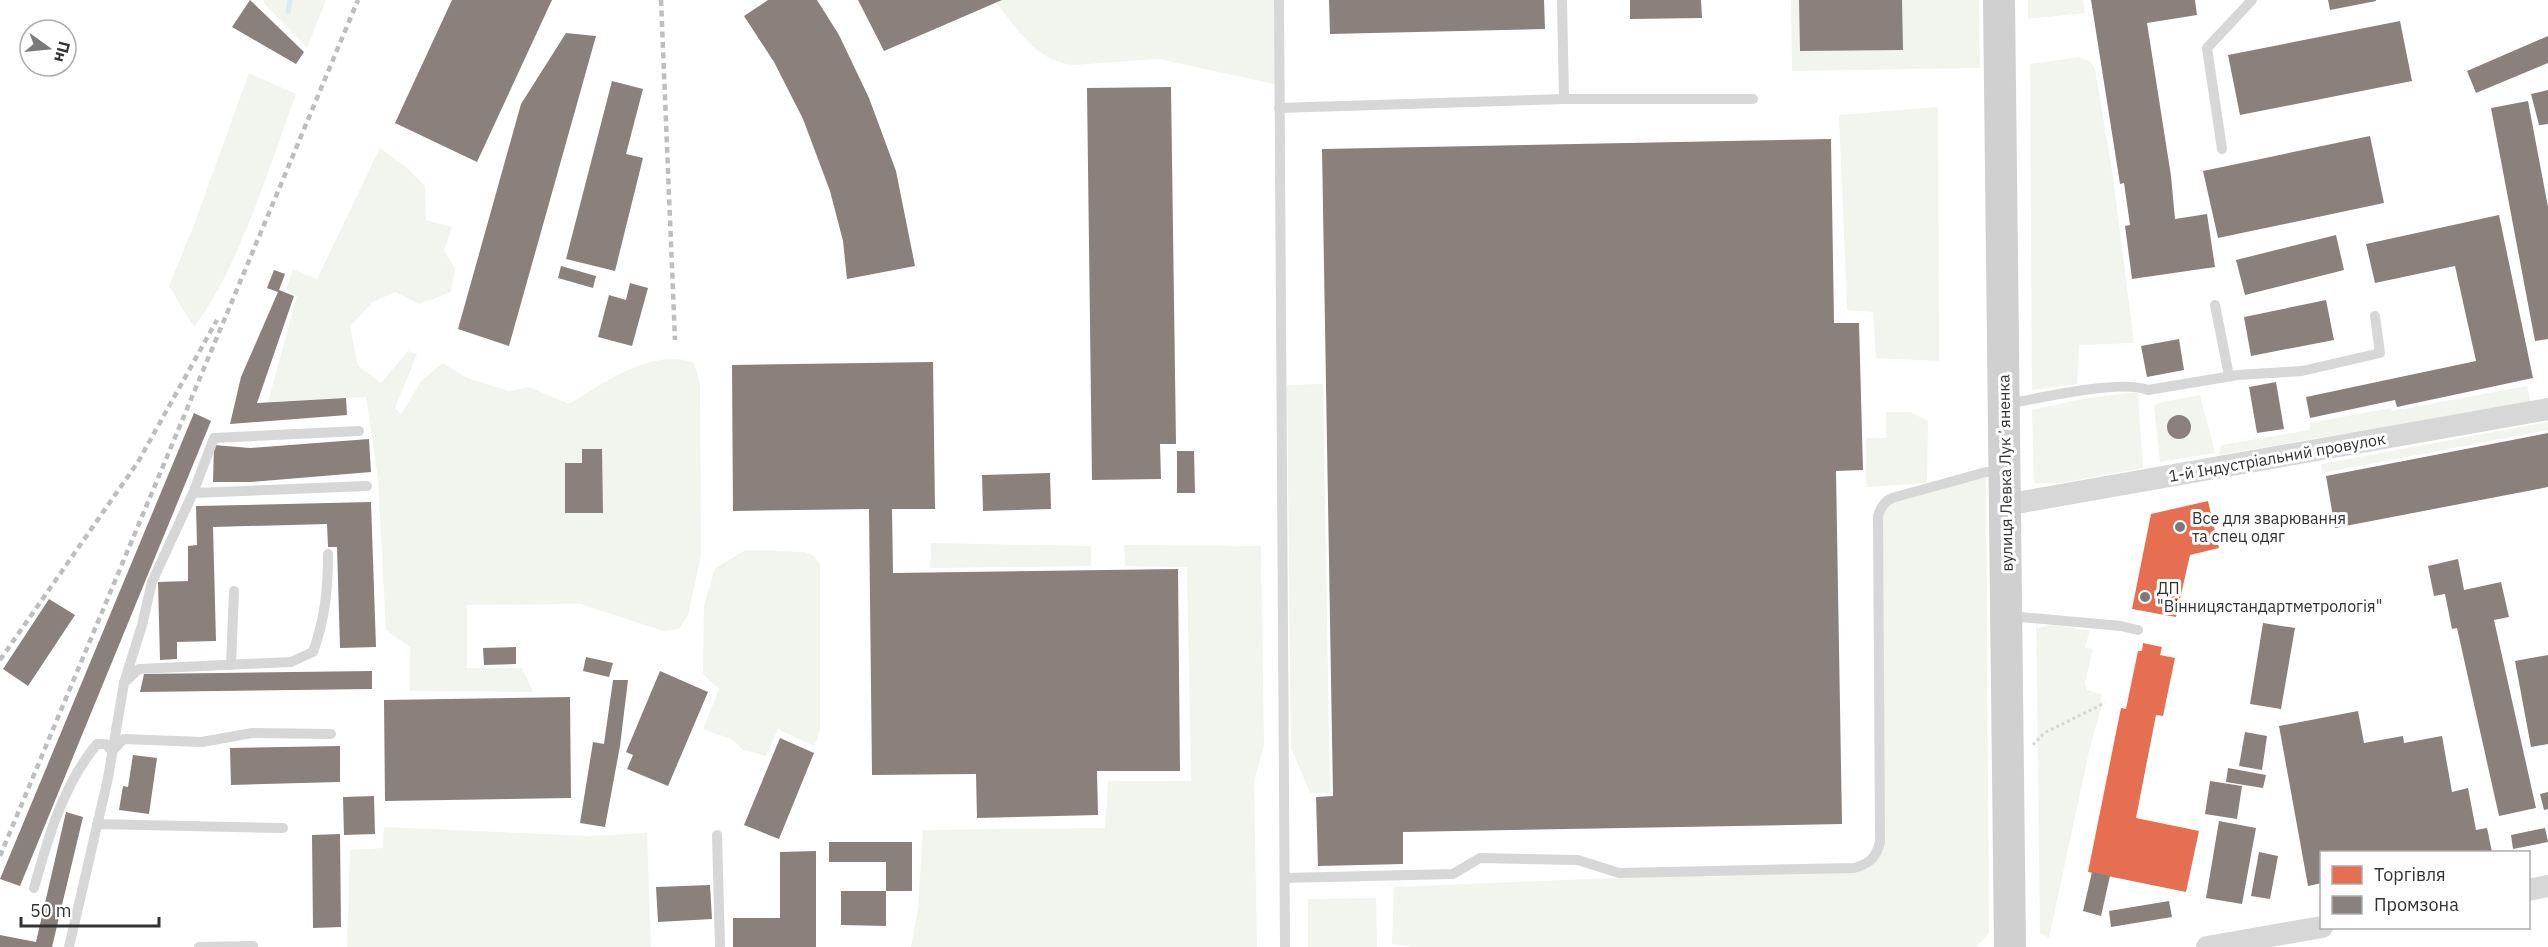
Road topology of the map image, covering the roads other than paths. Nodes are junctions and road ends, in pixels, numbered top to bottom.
1 (1279, 0) edge
2 (1562, 0) edge
3 (1999, 0) edge
4 (2252, 0) edge
5 (1564, 99) junction
6 (1754, 99) dead end
7 (1279, 108) junction
8 (2222, 149) dead end
9 (2215, 305) dead end
10 (2375, 316) dead end
11 (2229, 376) junction
12 (2004, 404) junction
13 (2548, 408) edge
14 (359, 431) dead end
15 (2005, 472) junction
16 (367, 486) dead end
17 (193, 493) junction
18 (2005, 505) junction
19 (328, 554) dead end
20 (234, 591) dead end
21 (2006, 616) junction
22 (2138, 630) dead end
23 (231, 665) junction
24 (124, 683) junction
25 (331, 734) dead end
26 (112, 752) junction
27 (97, 824) junction
28 (283, 828) dead end
29 (717, 835) dead end
30 (1284, 878) junction
31 (2548, 886) edge
32 (34, 888) dead end
33 (2530, 890) edge
34 (2320, 927) edge
35 (253, 946) edge
36 (69, 947) edge
37 (199, 947) edge
38 (720, 947) edge
39 (1285, 947) edge
40 (2010, 947) edge
41 (2207, 947) edge

1 - 7 lane
2 - 5 lane
3 - 12 main road, вулиця Левка Лукʼяненка
4 - 8 lane
5 - 6 lane
5 - 7 lane
7 - 30 lane
9 - 11 lane
10 - 11 lane
11 - 12 lane
12 - 15 main road, вулиця Левка Лукʼяненка
13 - 18 street, 1-й Індустріальний провулок
14 - 17 lane
15 - 18 main road, вулиця Левка Лукʼяненка
15 - 30 lane
16 - 17 lane
17 - 24 lane
18 - 21 main road, вулиця Левка Лукʼяненка
19 - 23 lane
20 - 23 lane
21 - 22 lane
21 - 40 main road, вулиця Левка Лукʼяненка
23 - 24 lane
24 - 26 lane
25 - 26 lane
26 - 27 lane
26 - 32 lane
27 - 28 lane
27 - 36 lane
29 - 38 lane
30 - 39 lane
31 - 33 street
34 - 41 street
35 - 37 lane

